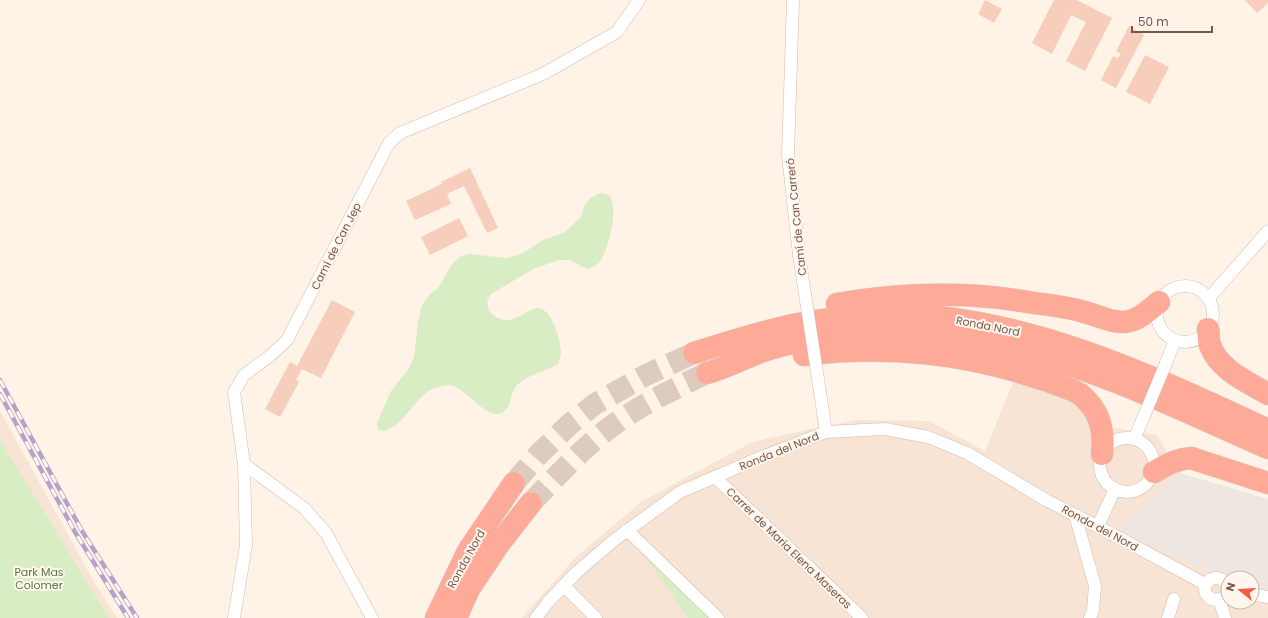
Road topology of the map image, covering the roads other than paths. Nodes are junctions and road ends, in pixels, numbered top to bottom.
1 (639, 0) edge
2 (793, 0) edge
3 (1268, 232) edge
4 (1208, 299) junction
5 (1159, 302) junction
6 (1208, 329) junction
7 (1175, 340) junction
8 (1268, 394) edge
9 (1268, 430) edge
10 (826, 432) junction
11 (1134, 439) junction
12 (1268, 448) edge
13 (1102, 454) junction
14 (244, 464) junction
15 (1154, 472) junction
16 (715, 477) junction
17 (514, 483) tunnel mouth
18 (1268, 483) edge
19 (1115, 489) junction
20 (531, 503) tunnel mouth
21 (1075, 515) junction
22 (1098, 526) junction
23 (627, 530) junction
24 (1220, 580) edge
25 (1205, 584) junction
26 (564, 586) junction
27 (1174, 599) dead end
28 (1219, 599) joint
29 (234, 618) edge
30 (372, 618) edge
31 (436, 618) edge
32 (456, 618) edge
33 (536, 618) edge
34 (596, 618) edge
35 (718, 618) edge
36 (862, 618) edge
37 (1090, 618) edge
38 (1168, 618) edge
39 (1225, 618) edge

1 - 14 street, Camí de Can Jep
2 - 10 street, Camí de Can Carreró, bridge
3 - 4 street
4 - 5 street
4 - 6 street
5 - 7 street
5 - 9 highway, Ronda Nord
6 - 7 street
6 - 8 highway
7 - 11 street, bridge
10 - 16 street, Ronda del Nord
10 - 21 street, Ronda del Nord
11 - 13 street
11 - 15 street
12 - 13 highway, Ronda Nord
13 - 19 street
14 - 29 street, Camí de Can Jep
14 - 30 street
15 - 18 highway
15 - 19 street
16 - 23 street, Ronda del Nord
16 - 36 street, Carrer de Maria Elena Maseras
17 - 31 highway, Ronda Nord
19 - 22 street
20 - 32 highway, Ronda Nord
21 - 22 street, Ronda del Nord
21 - 37 street
22 - 25 street, Ronda del Nord
23 - 26 street, Ronda del Nord
23 - 35 street
24 - 25 street
25 - 28 street
26 - 33 street, Ronda del Nord
26 - 34 street
27 - 38 street
28 - 39 street

